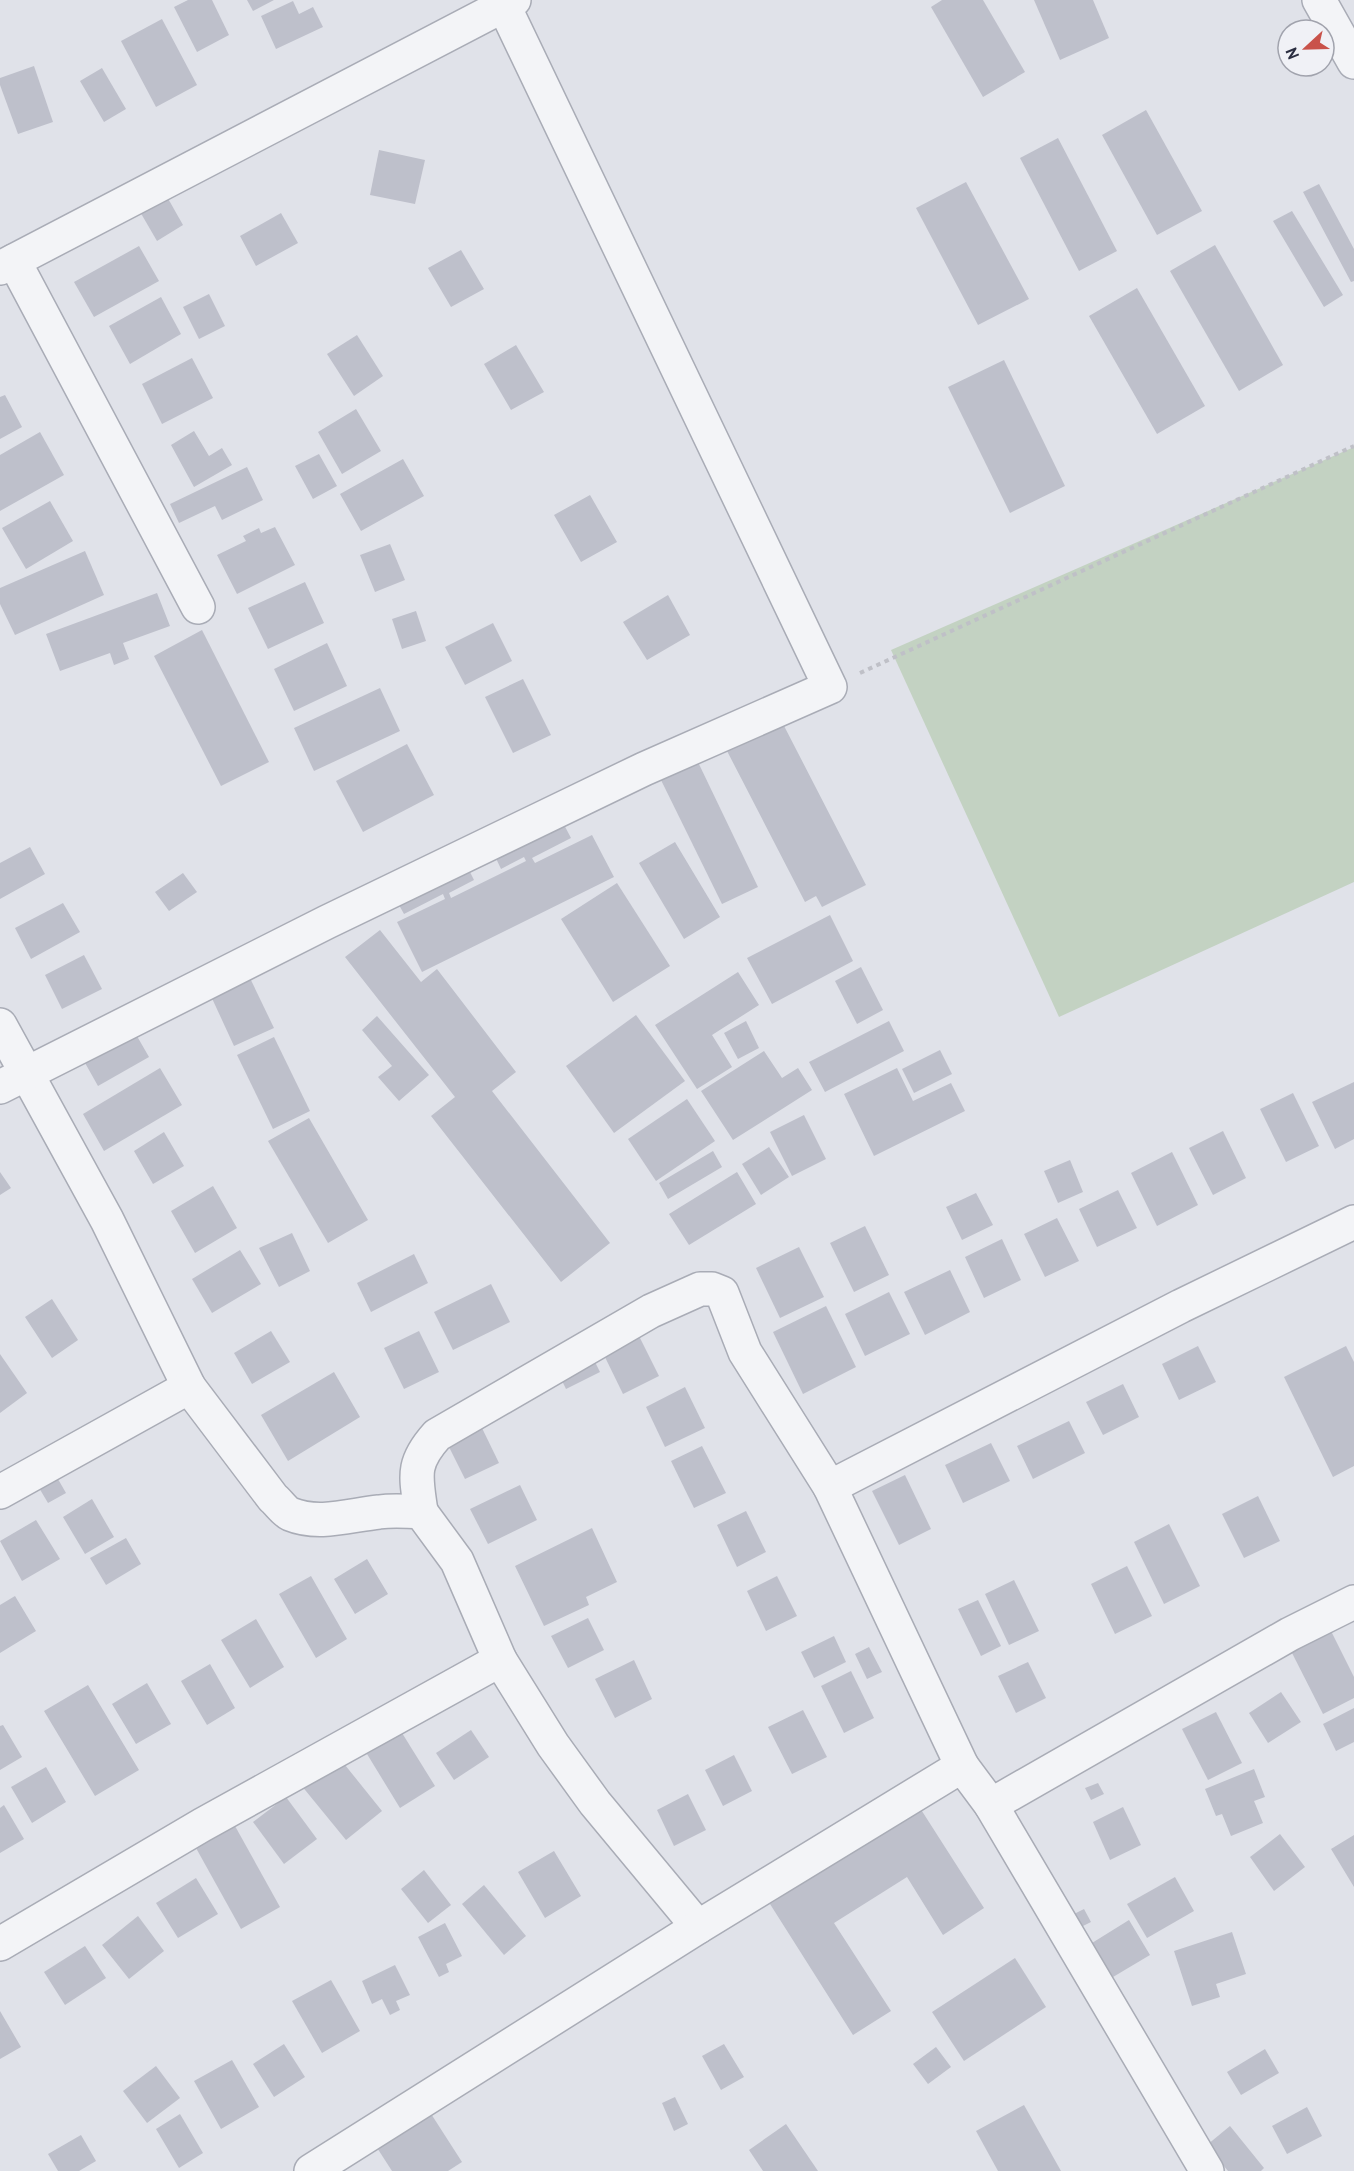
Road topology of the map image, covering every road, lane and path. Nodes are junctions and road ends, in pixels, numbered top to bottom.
1 (1318, 0) edge
2 (509, 3) edge
3 (1354, 62) edge
4 (7, 265) edge
5 (1354, 446) edge
6 (198, 607) dead end
7 (830, 687) junction
8 (0, 1025) edge
9 (13, 1080) edge
10 (1354, 1222) edge
11 (189, 1387) junction
12 (830, 1487) junction
13 (0, 1492) edge
14 (421, 1512) junction
15 (1354, 1602) edge
16 (500, 1660) junction
17 (962, 1766) junction
18 (991, 1805) junction
19 (698, 1927) junction
20 (0, 1944) edge
21 (322, 2168) edge
22 (1206, 2171) edge

1 - 3 street
2 - 4 street
2 - 7 street
4 - 6 street
5 - 7 path
7 - 9 street
8 - 9 street
9 - 11 street
10 - 12 street
11 - 13 street
11 - 14 street
12 - 14 street
12 - 17 street
14 - 16 street
15 - 18 street
16 - 19 street
16 - 20 street
17 - 18 street
17 - 19 street
18 - 22 street
19 - 21 street

